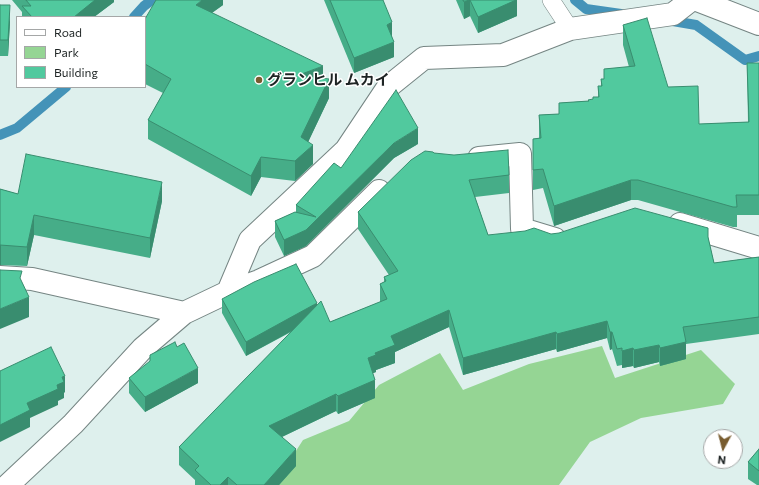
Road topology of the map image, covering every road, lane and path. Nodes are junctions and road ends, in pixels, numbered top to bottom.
1 (551, 0) edge
2 (691, 0) edge
3 (697, 0) edge
4 (759, 24) edge
5 (570, 29) junction
6 (460, 160) edge
7 (392, 178) edge
8 (658, 218) edge
9 (576, 232) edge
10 (759, 248) edge
11 (0, 277) edge
12 (228, 292) junction
13 (184, 313) junction
14 (8, 485) edge

1 - 5 lane
2 - 5 street
3 - 4 street
5 - 12 street
6 - 9 street
7 - 12 street
8 - 10 street
11 - 13 street
12 - 13 street
13 - 14 street

